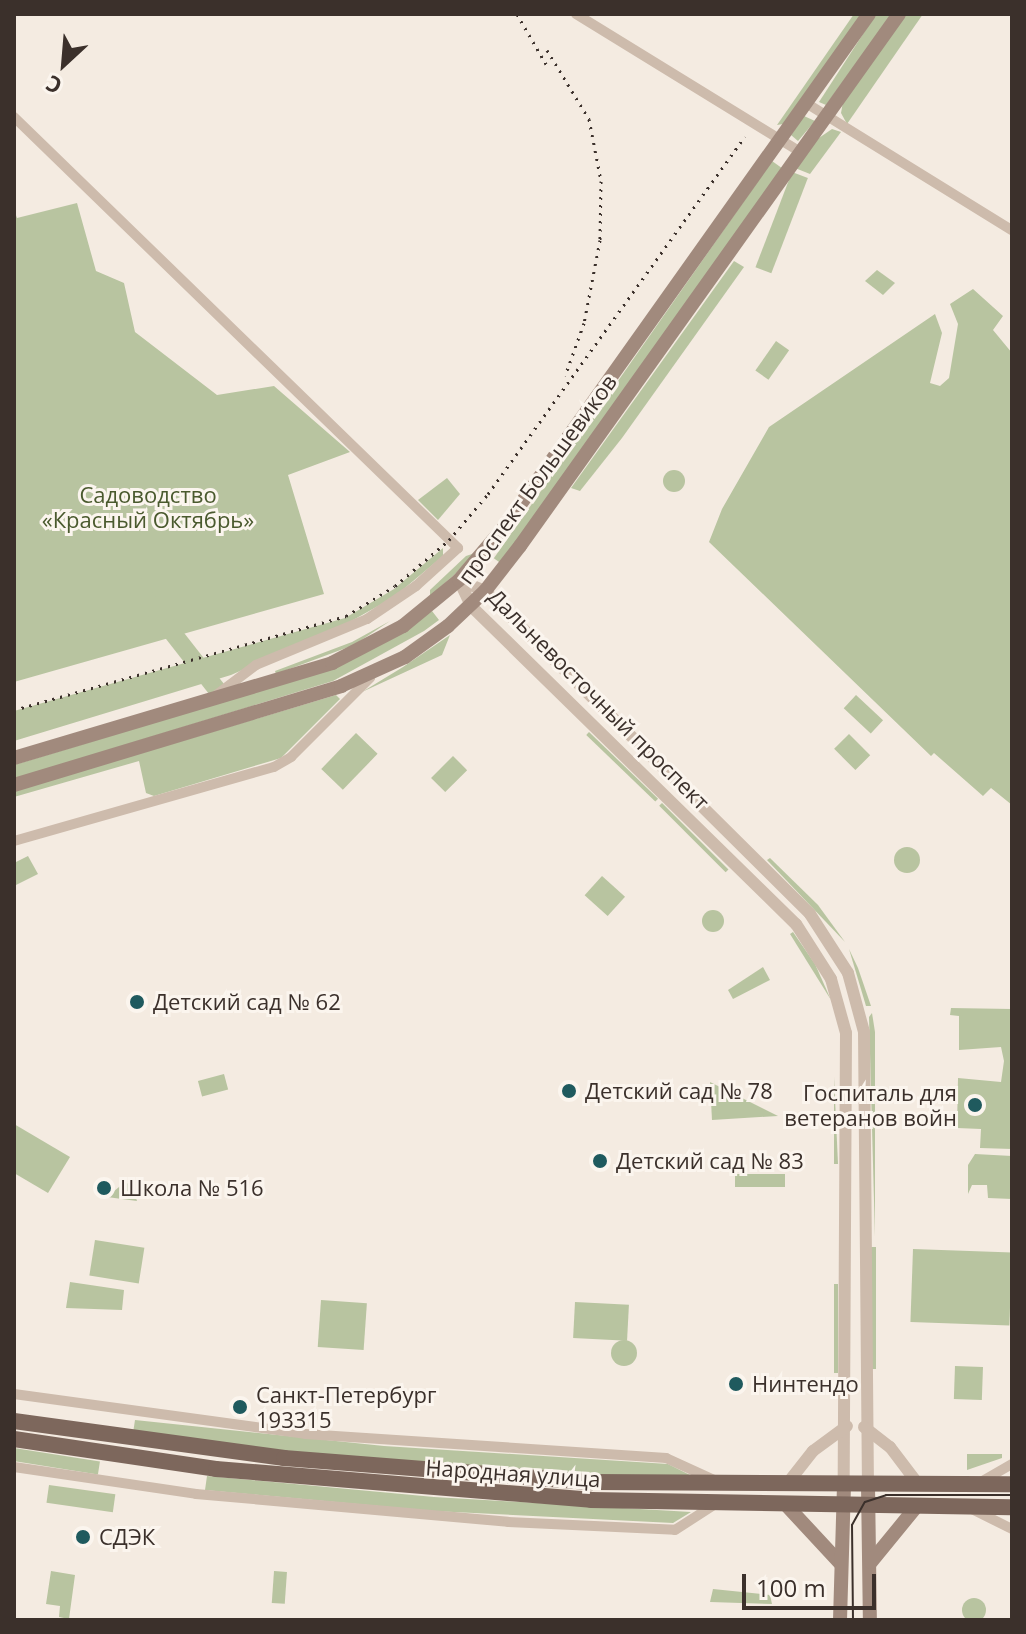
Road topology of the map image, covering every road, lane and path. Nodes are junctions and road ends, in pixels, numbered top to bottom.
1 (576, 14) edge
2 (869, 14) edge
3 (899, 14) edge
4 (806, 103) junction
5 (825, 116) junction
6 (14, 117) edge
7 (781, 139) junction
8 (800, 152) junction
9 (1012, 230) edge
10 (459, 580) junction
11 (485, 591) junction
12 (471, 606) junction
13 (273, 658) junction
14 (378, 672) junction
15 (275, 682) junction
16 (206, 702) junction
17 (14, 758) edge
18 (14, 785) edge
19 (14, 841) edge
20 (14, 1394) edge
21 (14, 1421) edge
22 (847, 1426) junction
23 (864, 1427) junction
24 (14, 1439) edge
25 (1012, 1464) edge
26 (14, 1467) edge
27 (918, 1484) junction
28 (976, 1484) junction
29 (1012, 1484) edge
30 (722, 1485) junction
31 (786, 1485) junction
32 (844, 1485) junction
33 (868, 1485) junction
34 (714, 1505) junction
35 (842, 1506) junction
36 (788, 1507) junction
37 (869, 1507) junction
38 (916, 1507) junction
39 (967, 1507) junction
40 (1012, 1507) edge
41 (1012, 1529) edge
42 (840, 1563) junction
43 (870, 1563) junction
44 (840, 1620) edge
45 (870, 1620) edge

1 - 7 street
2 - 4 main road, проспект Большевиков
3 - 5 main road, проспект Большевиков
4 - 5 street
4 - 7 main road, проспект Большевиков
5 - 8 main road, проспект Большевиков
5 - 9 street
6 - 13 street
7 - 8 street
7 - 10 main road, проспект Большевиков
8 - 11 main road, проспект Большевиков
10 - 11 street, Дальневосточный проспект
10 - 12 street, Дальневосточный проспект
10 - 15 main road, проспект Большевиков
11 - 12 main road, проспект Большевиков
11 - 23 street, Дальневосточный проспект
12 - 14 main road, проспект Большевиков
12 - 22 street, Дальневосточный проспект
13 - 15 street
13 - 16 street
14 - 18 main road, проспект Большевиков
14 - 19 street
15 - 16 main road, проспект Большевиков
16 - 17 main road, проспект Большевиков
20 - 30 street
21 - 30 main road, Народная улица
22 - 31 street
22 - 32 street, Дальневосточный проспект
23 - 27 street
23 - 33 street, Дальневосточный проспект
24 - 34 main road, Народная улица
25 - 28 street
26 - 34 street
27 - 28 main road, Народная улица
27 - 33 main road, Народная улица
28 - 29 main road, Народная улица
30 - 31 main road, Народная улица
31 - 32 main road, Народная улица
32 - 33 main road, Народная улица
32 - 35 main road, Дальневосточный проспект
33 - 37 main road, Дальневосточный проспект
34 - 36 main road, Народная улица
35 - 36 main road, Народная улица
35 - 37 main road, Народная улица
35 - 42 main road, Дальневосточный проспект
36 - 42 main road
37 - 38 main road, Народная улица
37 - 43 main road, Дальневосточный проспект
38 - 39 main road, Народная улица
38 - 43 main road
39 - 40 main road, Народная улица
39 - 41 street
42 - 44 main road, Дальневосточный проспект
43 - 45 main road, Дальневосточный проспект

